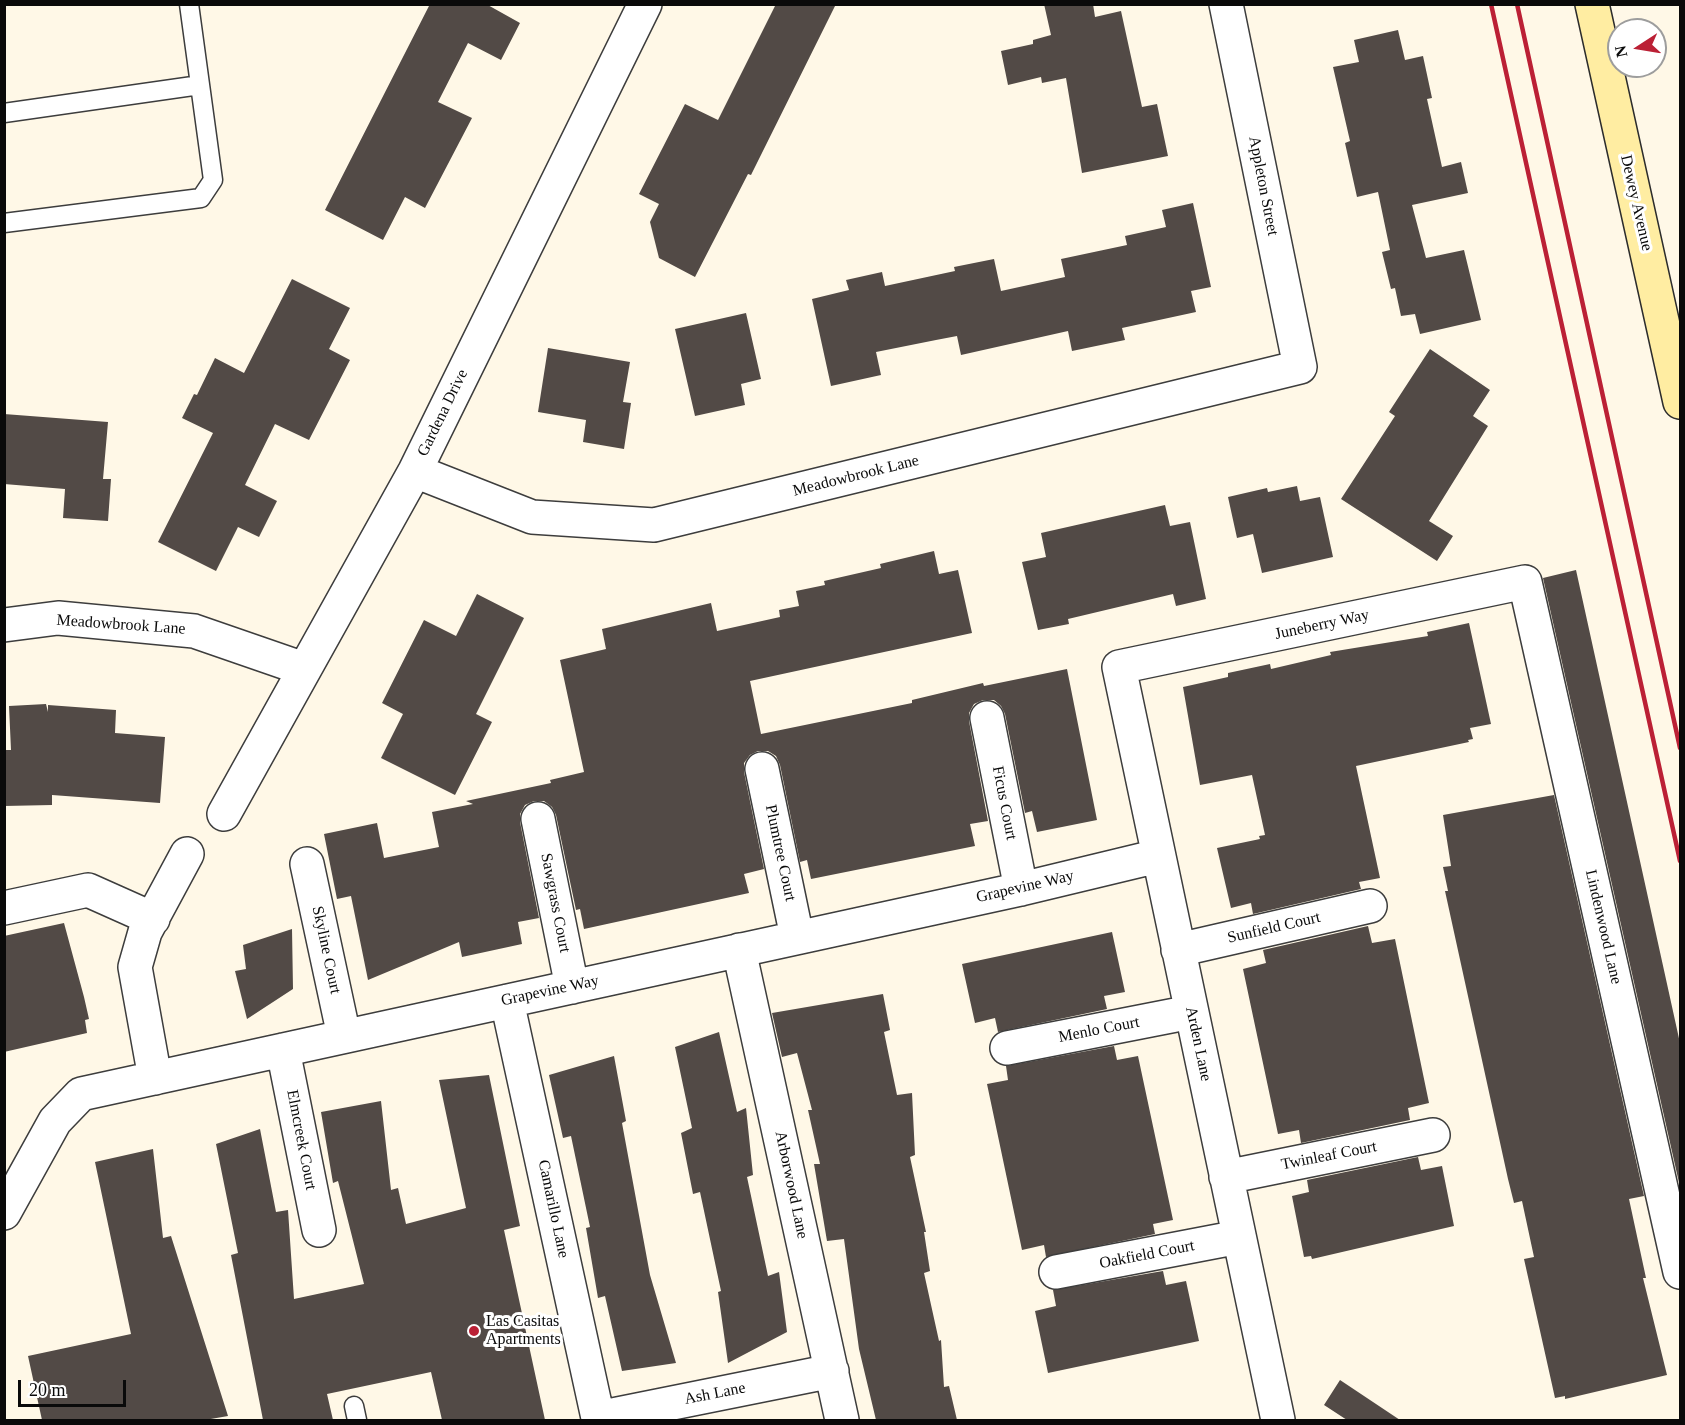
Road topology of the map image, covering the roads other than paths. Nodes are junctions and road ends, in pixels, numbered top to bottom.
1 (189, 4) edge
2 (645, 4) edge
3 (1226, 4) edge
4 (1592, 4) edge
5 (200, 85) junction
6 (4, 113) edge
7 (4, 223) edge
8 (1299, 367) joint
9 (1680, 402) edge
10 (415, 471) junction
11 (1525, 582) joint
12 (4, 625) edge
13 (1119, 667) joint
14 (304, 669) junction
15 (987, 718) dead end
16 (762, 769) dead end
17 (224, 813) dead end
18 (538, 819) dead end
19 (187, 854) dead end
20 (1158, 856) junction
21 (307, 864) dead end
22 (1021, 889) junction
23 (1370, 906) dead end
24 (4, 908) edge
25 (153, 919) junction
26 (797, 938) junction
27 (1178, 950) junction
28 (739, 951) junction
29 (572, 987) junction
30 (507, 1001) junction
31 (1191, 1012) junction
32 (344, 1036) junction
33 (1007, 1048) dead end
34 (283, 1050) junction
35 (155, 1078) junction
36 (1432, 1135) dead end
37 (1226, 1177) junction
38 (4, 1213) edge
39 (319, 1230) dead end
40 (1239, 1237) junction
41 (1056, 1272) dead end
42 (1680, 1272) edge
43 (832, 1371) junction
44 (598, 1418) joint
45 (842, 1420) edge
46 (1278, 1420) edge

1 - 5 lane
2 - 10 street, Gardena Drive
3 - 8 street, Appleton Street
4 - 9 street, Dewey Avenue
5 - 6 lane
5 - 7 lane
8 - 10 street, Meadowbrook Lane
10 - 14 street, Gardena Drive
11 - 13 street, Juneberry Way
11 - 42 street, Lindenwood Lane
12 - 14 street, Meadowbrook Lane
13 - 20 street, Arden Lane
14 - 17 street, Gardena Drive
15 - 22 street, Ficus Court
16 - 26 street, Plumtree Court
18 - 29 street, Sawgrass Court
19 - 25 street
20 - 22 street, Grapevine Way
20 - 27 street, Arden Lane
21 - 32 street, Skyline Court
22 - 26 street, Grapevine Way
23 - 27 street, Sunfield Court
24 - 25 street
25 - 35 street
26 - 28 street, Grapevine Way
27 - 31 street, Arden Lane
28 - 29 street, Grapevine Way
28 - 43 street, Arborwood Lane
29 - 30 street, Grapevine Way
30 - 32 street, Grapevine Way
30 - 44 street, Camarillo Lane
31 - 33 street, Menlo Court
31 - 37 street, Arden Lane
32 - 34 street, Grapevine Way
34 - 35 street, Grapevine Way
34 - 39 street, Elmcreek Court
35 - 38 street, Grapevine Way
36 - 37 street, Twinleaf Court
37 - 40 street, Arden Lane
40 - 41 street, Oakfield Court
40 - 46 street, Arden Lane
43 - 44 street, Ash Lane
43 - 45 street, Arborwood Lane

